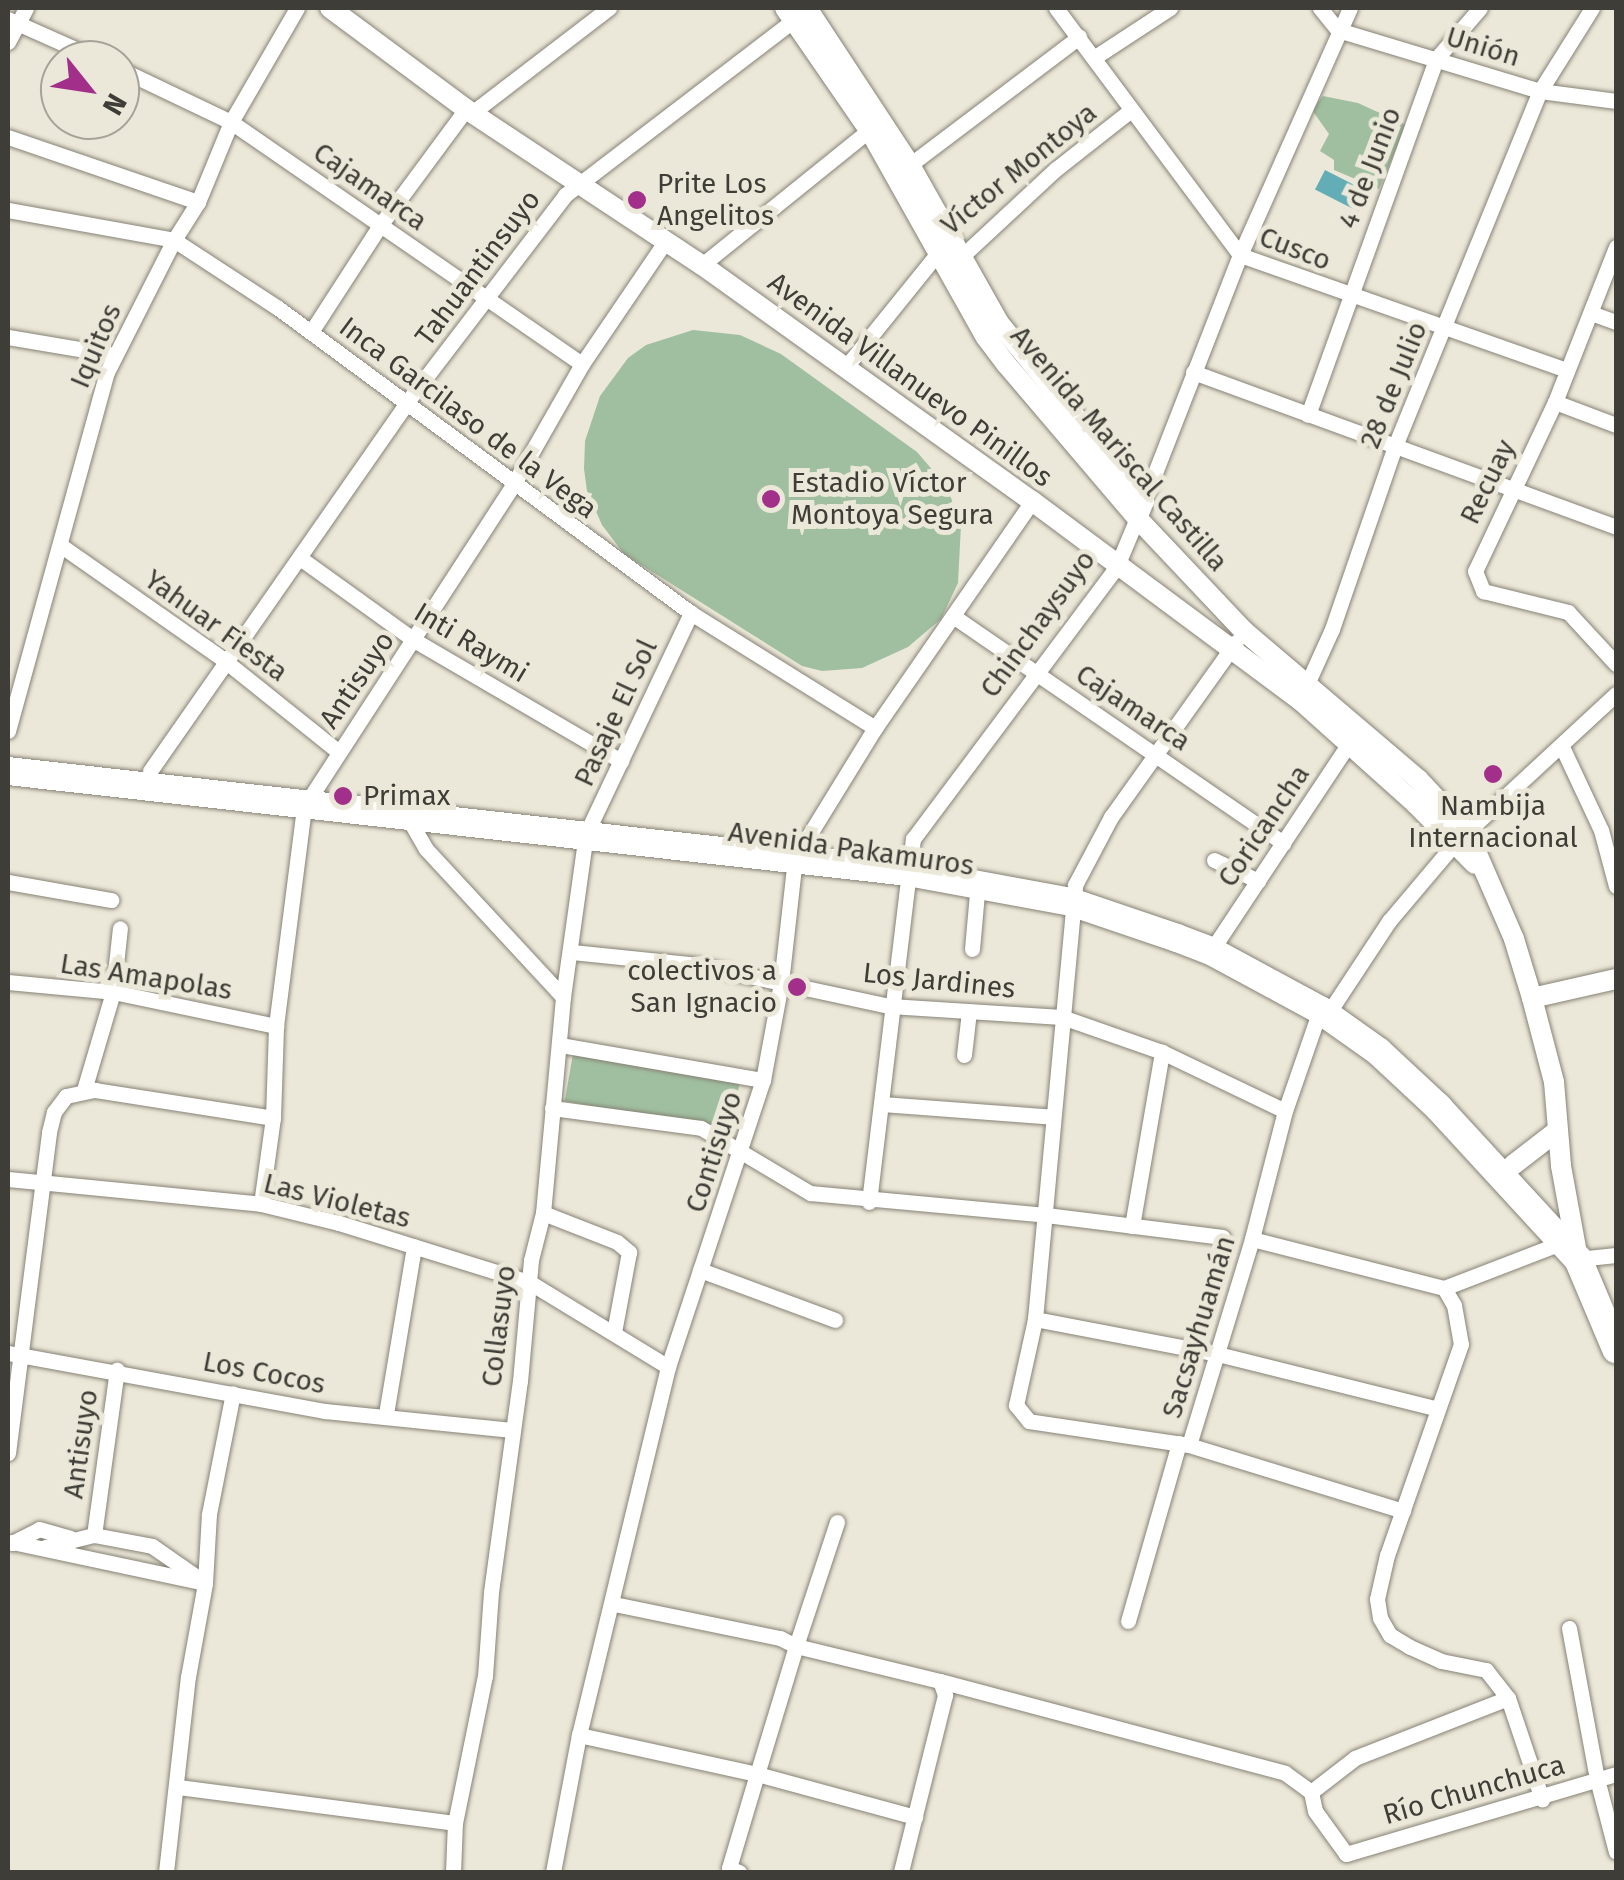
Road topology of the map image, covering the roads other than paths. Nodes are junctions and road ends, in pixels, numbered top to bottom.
1 (297, 8) edge
2 (330, 8) edge
3 (604, 8) edge
4 (1056, 8) edge
5 (1170, 8) edge
6 (1320, 8) edge
7 (1350, 8) edge
8 (1480, 8) edge
9 (1592, 8) edge
10 (801, 10) edge
11 (17, 17) edge
12 (1338, 30) junction
13 (1080, 37) junction
14 (61, 40) edge
15 (8, 42) edge
16 (1095, 57) junction
17 (1436, 59) junction
18 (140, 79) edge
19 (1540, 91) junction
20 (1616, 101) edge
21 (469, 110) junction
22 (1131, 110) junction
23 (231, 122) junction
24 (875, 126) junction
25 (8, 137) edge
26 (902, 170) junction
27 (579, 180) junction
28 (198, 202) junction
29 (8, 210) edge
30 (380, 224) junction
31 (174, 240) junction
32 (665, 242) junction
33 (1616, 248) edge
34 (937, 254) junction
35 (1240, 255) junction
36 (959, 258) junction
37 (702, 266) junction
38 (1348, 296) junction
39 (487, 300) junction
40 (1591, 312) junction
41 (1616, 322) edge
42 (1445, 326) junction
43 (311, 332) junction
44 (8, 337) edge
45 (114, 355) junction
46 (582, 364) junction
47 (844, 368) junction
48 (1567, 370) junction
49 (1192, 372) junction
50 (408, 402) junction
51 (1555, 402) junction
52 (1308, 415) junction
53 (1616, 425) edge
54 (1395, 446) junction
55 (512, 485) junction
56 (1514, 489) junction
57 (1032, 501) junction
58 (1141, 510) junction
59 (1616, 528) edge
60 (60, 545) junction
61 (300, 558) junction
62 (1117, 566) junction
63 (690, 613) junction
64 (953, 616) junction
65 (1244, 631) junction
66 (414, 640) junction
67 (1230, 649) junction
68 (224, 660) junction
69 (1616, 664) edge
70 (1038, 673) junction
71 (1304, 692) junction
72 (1616, 694) edge
73 (875, 728) junction
74 (8, 731) edge
75 (1354, 738) junction
76 (1562, 748) junction
77 (340, 752) junction
78 (1156, 754) junction
79 (8, 756) edge
80 (621, 761) junction
81 (8, 771) edge
82 (150, 772) junction
83 (309, 799) junction
84 (408, 816) junction
85 (590, 826) junction
86 (1462, 838) junction
87 (1283, 843) junction
88 (800, 850) junction
89 (1214, 860) dead end
90 (910, 863) junction
91 (1258, 881) junction
92 (8, 882) edge
93 (978, 882) junction
94 (1616, 886) edge
95 (1073, 893) junction
96 (110, 900) dead end
97 (120, 928) dead end
98 (1215, 944) junction
99 (972, 949) dead end
100 (572, 952) junction
101 (1616, 978) edge
102 (8, 982) edge
103 (781, 982) junction
104 (113, 992) junction
105 (563, 997) junction
106 (1532, 998) junction
107 (890, 1006) junction
108 (1328, 1009) junction
109 (969, 1011) junction
110 (1062, 1016) junction
111 (276, 1026) junction
112 (560, 1045) junction
113 (1162, 1052) junction
114 (964, 1055) dead end
115 (763, 1080) junction
116 (84, 1090) junction
117 (882, 1104) junction
118 (552, 1108) junction
119 (1285, 1110) junction
120 (1053, 1116) junction
121 (273, 1118) junction
122 (1557, 1130) junction
123 (741, 1154) junction
124 (1507, 1169) junction
125 (8, 1179) edge
126 (43, 1183) junction
127 (870, 1202) junction
128 (261, 1204) junction
129 (543, 1213) junction
130 (1046, 1214) junction
131 (1132, 1226) junction
132 (1224, 1237) dead end
133 (1252, 1239) junction
134 (414, 1246) junction
135 (1570, 1250) junction
136 (1616, 1254) edge
137 (700, 1270) junction
138 (529, 1282) junction
139 (1444, 1288) junction
140 (1035, 1319) junction
141 (835, 1320) dead end
142 (614, 1332) junction
143 (1616, 1349) edge
144 (15, 1354) edge
145 (1218, 1354) junction
146 (668, 1367) junction
147 (117, 1370) junction
148 (233, 1393) junction
149 (1434, 1408) junction
150 (386, 1414) junction
151 (512, 1430) junction
152 (1184, 1444) junction
153 (8, 1452) edge
154 (1402, 1512) junction
155 (837, 1522) dead end
156 (94, 1535) junction
157 (72, 1539) junction
158 (9, 1542) edge
159 (44, 1547) junction
160 (205, 1583) junction
161 (614, 1604) junction
162 (1128, 1621) dead end
163 (1570, 1628) dead end
164 (796, 1646) junction
165 (940, 1681) junction
166 (1508, 1698) junction
167 (579, 1736) junction
168 (758, 1774) junction
169 (1616, 1774) edge
170 (1598, 1779) junction
171 (178, 1787) junction
172 (1312, 1792) junction
173 (1542, 1799) junction
174 (915, 1817) junction
175 (454, 1823) junction
176 (1616, 1852) edge
177 (732, 1871) edge
178 (166, 1872) edge
179 (453, 1872) edge
180 (553, 1872) edge
181 (901, 1872) edge

1 - 23 street, Iquitos
2 - 21 street, Avenida Villanuevo Pinillos
3 - 21 street
4 - 13 street, Cusco
5 - 16 street
6 - 12 street
7 - 12 street, Chinchaysuyo
8 - 17 street, 4 de Junio
9 - 19 street, 28 de Julio
10 - 24 street, Avenida Mariscal Castilla
10 - 27 street, Tahuantinsuyo
11 - 14 street
11 - 15 street
12 - 17 street, Unión
12 - 35 street, Chinchaysuyo
13 - 16 street, Cusco
13 - 26 street
16 - 22 street, Cusco
17 - 19 street, Unión
17 - 38 street, 4 de Junio
18 - 23 street, Cajamarca
19 - 20 street, Unión
19 - 42 street, 28 de Julio
21 - 27 street, Avenida Villanuevo Pinillos
21 - 30 street
22 - 35 street, Cusco
22 - 36 street, Víctor Montoya
23 - 28 street, Iquitos
23 - 30 street, Cajamarca
24 - 26 street, Avenida Mariscal Castilla
24 - 37 street
25 - 28 street
26 - 34 street, Avenida Mariscal Castilla
26 - 36 street, Avenida Mariscal Castilla
27 - 32 street, Avenida Villanuevo Pinillos
27 - 39 street, Tahuantinsuyo
28 - 31 street, Iquitos
29 - 31 street, Inca Garcilaso de la Vega
30 - 39 street, Cajamarca
30 - 43 street
31 - 43 street, Inca Garcilaso de la Vega
31 - 45 street, Iquitos
32 - 37 street, Avenida Villanuevo Pinillos
32 - 46 street, Antisuyo
33 - 40 street, Recuay
34 - 36 street, Víctor Montoya
34 - 47 street
34 - 58 street, Avenida Mariscal Castilla
35 - 38 street, Cusco
35 - 49 street, Chinchaysuyo
36 - 58 street, Avenida Mariscal Castilla
37 - 47 street, Avenida Villanuevo Pinillos
38 - 42 street, Cusco
38 - 52 street, 4 de Junio
39 - 46 street, Cajamarca
39 - 50 street, Tahuantinsuyo
40 - 41 street
40 - 48 street, Recuay
42 - 48 street, Cusco
42 - 54 street, 28 de Julio
43 - 50 street, Inca Garcilaso de la Vega
44 - 45 street
45 - 60 street, Iquitos
46 - 55 street, Antisuyo
47 - 57 street, Avenida Villanuevo Pinillos
48 - 51 street, Recuay
49 - 52 street
49 - 58 street, Chinchaysuyo
50 - 55 street, Inca Garcilaso de la Vega
50 - 61 street, Tahuantinsuyo
51 - 53 street
51 - 56 street, Recuay
52 - 54 street
54 - 56 street
54 - 71 street, 28 de Julio
55 - 63 street, Inca Garcilaso de la Vega
55 - 66 street, Antisuyo
56 - 59 street
56 - 69 street, Recuay
57 - 62 street, Avenida Villanuevo Pinillos
57 - 64 street, Contisuyo
58 - 62 street, Chinchaysuyo
58 - 65 street, Avenida Mariscal Castilla
60 - 68 street, Yahuar Fiesta
60 - 74 street, Iquitos
61 - 66 street, Inti Raymi
61 - 68 street, Tahuantinsuyo
62 - 67 street, Avenida Villanuevo Pinillos
62 - 70 street, Chinchaysuyo
63 - 73 street, Inca Garcilaso de la Vega
63 - 80 street, Pasaje El Sol
64 - 70 street, Cajamarca
64 - 73 street, Contisuyo
65 - 67 street
65 - 71 street, Avenida Mariscal Castilla
66 - 77 street, Antisuyo
66 - 80 street, Inti Raymi
67 - 71 street, Avenida Villanuevo Pinillos
67 - 78 street
68 - 77 street, Yahuar Fiesta
68 - 82 street, Tahuantinsuyo
70 - 78 street, Cajamarca
70 - 90 street, Chinchaysuyo
71 - 75 street, Avenida Mariscal Castilla
72 - 76 street, Sacsayhuamán
73 - 88 street, Contisuyo
75 - 86 street, Avenida Mariscal Castilla
75 - 87 street, Coricancha
76 - 86 street, Sacsayhuamán
76 - 94 street
77 - 83 street, Antisuyo
78 - 87 street, Cajamarca
78 - 95 street
79 - 82 highway, Avenida Pakamuros
80 - 85 street, Pasaje El Sol
81 - 83 highway, Avenida Pakamuros
82 - 83 highway, Avenida Pakamuros
83 - 84 highway, Avenida Pakamuros
83 - 85 highway, Avenida Pakamuros
83 - 111 street, Antisuyo
84 - 85 highway, Avenida Pakamuros
84 - 105 street
85 - 88 highway, Avenida Pakamuros
85 - 100 street, Collasuyo
86 - 106 street, Avenida Mariscal Castilla
86 - 108 street, Sacsayhuamán
87 - 91 street, Coricancha
88 - 90 highway, Avenida Pakamuros
88 - 103 street, Contisuyo
89 - 91 street
90 - 93 highway, Avenida Pakamuros
90 - 95 highway, Avenida Pakamuros
90 - 107 street, Chinchaysuyo
91 - 98 street, Coricancha
92 - 96 street
93 - 95 highway, Avenida Pakamuros
93 - 99 street
95 - 98 highway, Avenida Pakamuros
95 - 110 street
97 - 104 street
98 - 108 highway, Avenida Pakamuros
100 - 103 street, Los Jardines
100 - 105 street, Collasuyo
101 - 106 street
102 - 104 street, Las Amapolas
103 - 107 street, Los Jardines
103 - 115 street, Contisuyo
104 - 111 street, Las Amapolas
104 - 116 street
105 - 112 street, Collasuyo
106 - 122 street, Avenida Mariscal Castilla
107 - 109 street, Los Jardines
107 - 117 street, Chinchaysuyo
108 - 119 street, Sacsayhuamán
108 - 124 highway, Avenida Pakamuros
109 - 110 street, Los Jardines
109 - 114 street
110 - 113 street, Los Jardines
110 - 120 street
111 - 121 street, Antisuyo
112 - 115 street
112 - 118 street, Collasuyo
113 - 119 street, Los Jardines
113 - 131 street
115 - 123 street, Contisuyo
116 - 121 street
116 - 126 street
117 - 120 street
117 - 127 street, Chinchaysuyo
118 - 123 street
118 - 129 street, Collasuyo
119 - 133 street, Sacsayhuamán
120 - 130 street
121 - 128 street, Antisuyo
122 - 124 street
122 - 135 street, Avenida Mariscal Castilla
123 - 127 street
123 - 137 street, Contisuyo
124 - 135 highway, Avenida Pakamuros
125 - 126 street, Las Violetas
126 - 128 street, Las Violetas
126 - 144 street
127 - 130 street
128 - 134 street, Las Violetas
129 - 138 street, Collasuyo
129 - 142 street
130 - 131 street
130 - 140 street
131 - 132 street
133 - 139 street
133 - 145 street, Sacsayhuamán
134 - 138 street, Las Violetas
134 - 150 street
135 - 136 street
135 - 139 street
135 - 143 highway, Avenida Pakamuros
137 - 141 street
137 - 146 street, Contisuyo
138 - 142 street, Las Violetas
138 - 151 street, Collasuyo
139 - 149 street
140 - 145 street
140 - 152 street
142 - 146 street, Las Violetas
144 - 147 street, Los Cocos
144 - 153 street
145 - 149 street
145 - 152 street, Sacsayhuamán
146 - 161 street, Contisuyo
147 - 148 street, Los Cocos
147 - 156 street, Antisuyo
148 - 150 street, Los Cocos
148 - 160 street
149 - 154 street
150 - 151 street, Los Cocos
151 - 175 street, Collasuyo
152 - 154 street, Sacsayhuamán
152 - 162 street
154 - 166 street
155 - 164 street
156 - 157 street, Antisuyo
156 - 160 street
157 - 158 street
157 - 159 street, Antisuyo
158 - 159 street
159 - 160 street
160 - 171 street
161 - 164 street
161 - 167 street, Contisuyo
163 - 170 street
164 - 165 street
164 - 168 street
165 - 172 street
165 - 174 street
166 - 172 street
166 - 173 street
167 - 168 street
167 - 180 street, Contisuyo
168 - 174 street
168 - 177 street
169 - 170 street, Río Chunchuca
170 - 173 street, Río Chunchuca
170 - 176 street
171 - 175 street
171 - 178 street
172 - 173 street, Río Chunchuca
174 - 181 street
175 - 179 street, Collasuyo

